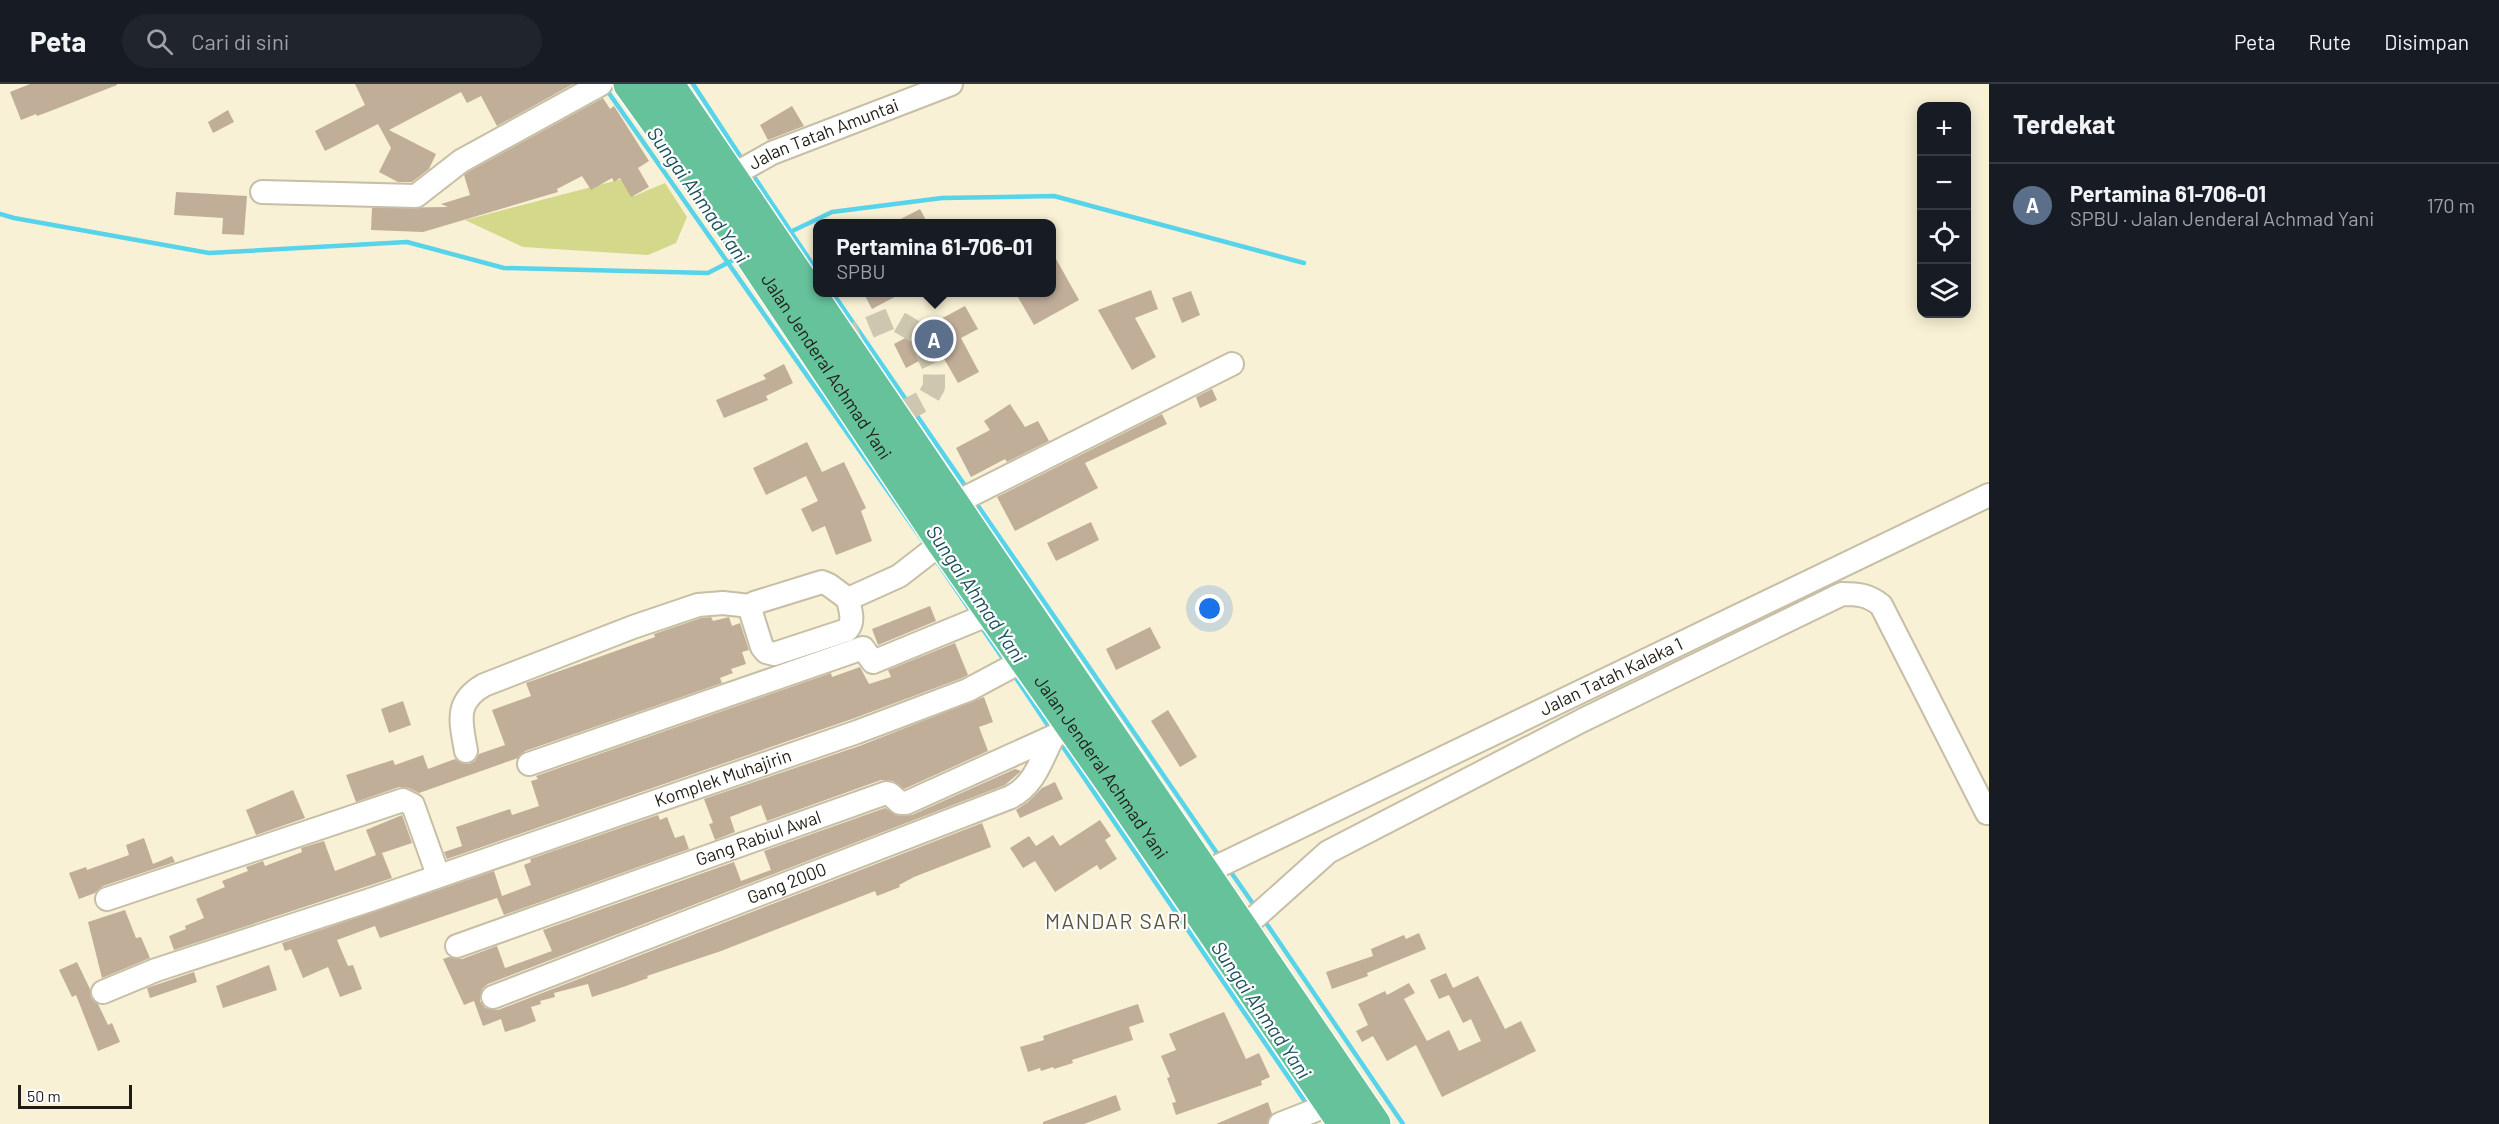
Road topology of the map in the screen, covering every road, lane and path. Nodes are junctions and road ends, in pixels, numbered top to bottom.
1 (610, 84) edge
2 (666, 84) edge
3 (951, 84) edge
4 (742, 170) junction
5 (262, 192) dead end
6 (750, 228) junction
7 (789, 287) junction
8 (1232, 364) dead end
9 (1989, 495) edge
10 (966, 498) junction
11 (932, 551) junction
12 (848, 599) junction
13 (750, 606) junction
14 (982, 617) junction
15 (1014, 666) junction
16 (1062, 733) junction
17 (466, 751) dead end
18 (529, 764) dead end
19 (1128, 786) junction
20 (1987, 813) dead end
21 (1218, 866) junction
22 (438, 875) junction
23 (107, 899) dead end
24 (1248, 924) junction
25 (457, 946) dead end
26 (103, 992) dead end
27 (494, 997) dead end
28 (1324, 1113) edge
29 (1280, 1124) edge
30 (1374, 1124) edge

1 - 5 street
1 - 6 highway, Jalan Jenderal Achmad Yani
2 - 4 highway, Jalan Jenderal Achmad Yani
3 - 4 street, Jalan Tatah Amuntai
4 - 6 highway, Jalan Jenderal Achmad Yani
6 - 7 highway, Jalan Jenderal Achmad Yani
7 - 10 highway, Jalan Jenderal Achmad Yani
7 - 11 highway, Jalan Jenderal Achmad Yani
8 - 10 street
9 - 21 street, Jalan Tatah Kalaka 1
10 - 19 highway, Jalan Jenderal Achmad Yani
11 - 12 street
11 - 14 highway, Jalan Jenderal Achmad Yani
12 - 13 street
12 - 13 street
13 - 17 street
14 - 15 highway, Jalan Jenderal Achmad Yani
14 - 18 street
15 - 16 highway, Jalan Jenderal Achmad Yani
15 - 22 street, Komplek Muhajirin
16 - 19 highway, Jalan Jenderal Achmad Yani
16 - 25 street, Gang Rabiul Awal
16 - 27 street, Gang 2000
19 - 21 highway, Jalan Jenderal Achmad Yani
19 - 28 highway, Jalan Jenderal Achmad Yani
20 - 24 street
21 - 24 highway, Jalan Jenderal Achmad Yani
22 - 23 street
22 - 26 street, Komplek Muhajirin
24 - 30 highway, Jalan Jenderal Achmad Yani
28 - 29 street

